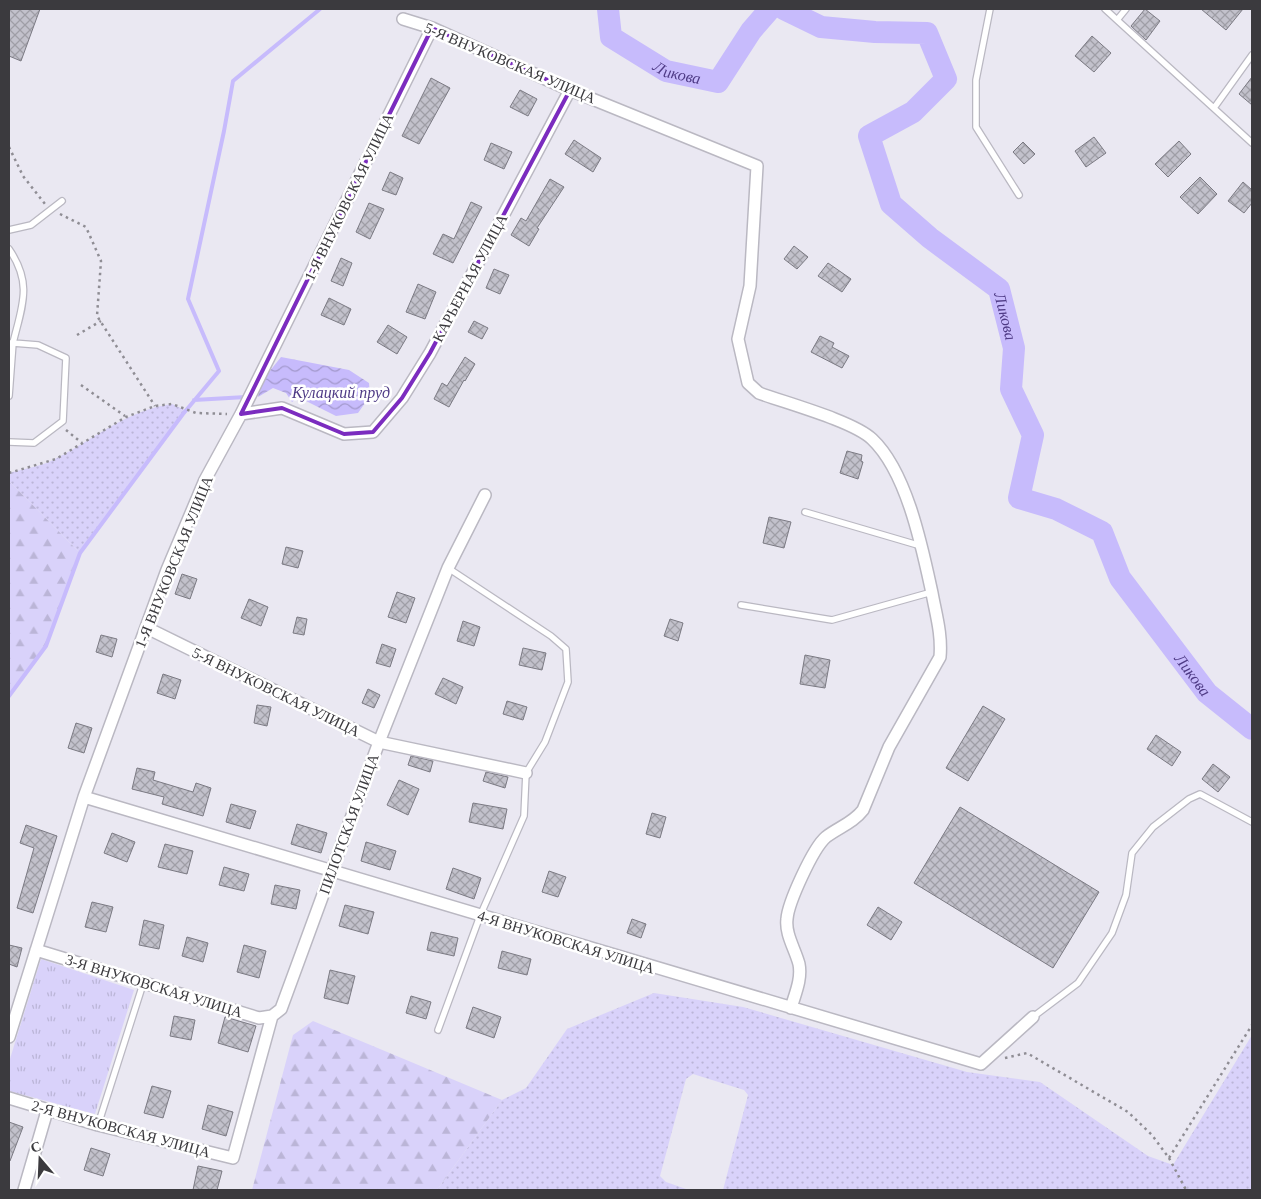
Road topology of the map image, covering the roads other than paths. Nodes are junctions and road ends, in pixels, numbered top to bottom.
1 (990, 9) edge
2 (1105, 9) edge
3 (1126, 9) edge
4 (402, 19) dead end
5 (1117, 20) junction
6 (432, 28) junction
7 (1252, 55) edge
8 (570, 90) junction
9 (1214, 108) junction
10 (1252, 143) edge
11 (1019, 194) dead end
12 (62, 201) dead end
13 (9, 230) edge
14 (9, 249) edge
15 (11, 343) edge
16 (9, 396) edge
17 (241, 414) junction
18 (9, 442) edge
19 (486, 495) dead end
20 (805, 512) dead end
21 (921, 546) junction
22 (448, 568) junction
23 (932, 592) junction
24 (741, 605) dead end
25 (147, 628) junction
26 (379, 742) junction
27 (526, 773) junction
28 (84, 797) junction
29 (1252, 822) edge
30 (332, 871) junction
31 (480, 916) junction
32 (36, 950) junction
33 (143, 984) junction
34 (791, 1008) junction
35 (272, 1016) junction
36 (1033, 1016) joint
37 (438, 1030) dead end
38 (9, 1037) edge
39 (9, 1098) edge
40 (47, 1111) junction
41 (98, 1124) junction
42 (233, 1158) joint
43 (24, 1190) edge

1 - 11 lane
2 - 5 lane
3 - 5 lane
4 - 6 street, 5-Я ВНУКОВСКАЯ УЛИЦА
5 - 9 lane
6 - 8 street, 5-Я ВНУКОВСКАЯ УЛИЦА
6 - 17 street, 1-Я ВНУКОВСКАЯ УЛИЦА
7 - 9 lane
8 - 17 street, КАРЬЕРНАЯ УЛИЦА
8 - 21 street, 5-Я ВНУКОВСКАЯ УЛИЦА
9 - 10 lane
12 - 13 lane
14 - 15 lane
15 - 16 lane
15 - 18 lane
17 - 25 street, 1-Я ВНУКОВСКАЯ УЛИЦА
19 - 22 street, ПИЛОТСКАЯ УЛИЦА
20 - 21 lane
21 - 23 street
22 - 26 street, ПИЛОТСКАЯ УЛИЦА
22 - 27 lane
23 - 24 lane
23 - 34 street
25 - 26 street, 5-Я ВНУКОВСКАЯ УЛИЦА
25 - 28 street, 1-Я ВНУКОВСКАЯ УЛИЦА
26 - 27 street, 5-Я ВНУКОВСКАЯ УЛИЦА
26 - 30 street, ПИЛОТСКАЯ УЛИЦА
27 - 31 lane
28 - 30 street, 4-Я ВНУКОВСКАЯ УЛИЦА
28 - 32 street, 1-Я ВНУКОВСКАЯ УЛИЦА
29 - 36 lane
30 - 31 street, 4-Я ВНУКОВСКАЯ УЛИЦА
30 - 35 street, ПИЛОТСКАЯ УЛИЦА
31 - 34 street, 4-Я ВНУКОВСКАЯ УЛИЦА
31 - 37 lane
32 - 33 street, 3-Я ВНУКОВСКАЯ УЛИЦА
32 - 38 street, 1-Я ВНУКОВСКАЯ УЛИЦА
33 - 35 street, 3-Я ВНУКОВСКАЯ УЛИЦА
33 - 41 lane
34 - 36 street, 4-Я ВНУКОВСКАЯ УЛИЦА
35 - 42 street, ПИЛОТСКАЯ УЛИЦА
39 - 40 street, 2-Я ВНУКОВСКАЯ УЛИЦА
40 - 41 street, 2-Я ВНУКОВСКАЯ УЛИЦА
40 - 43 street
41 - 42 street, 2-Я ВНУКОВСКАЯ УЛИЦА

